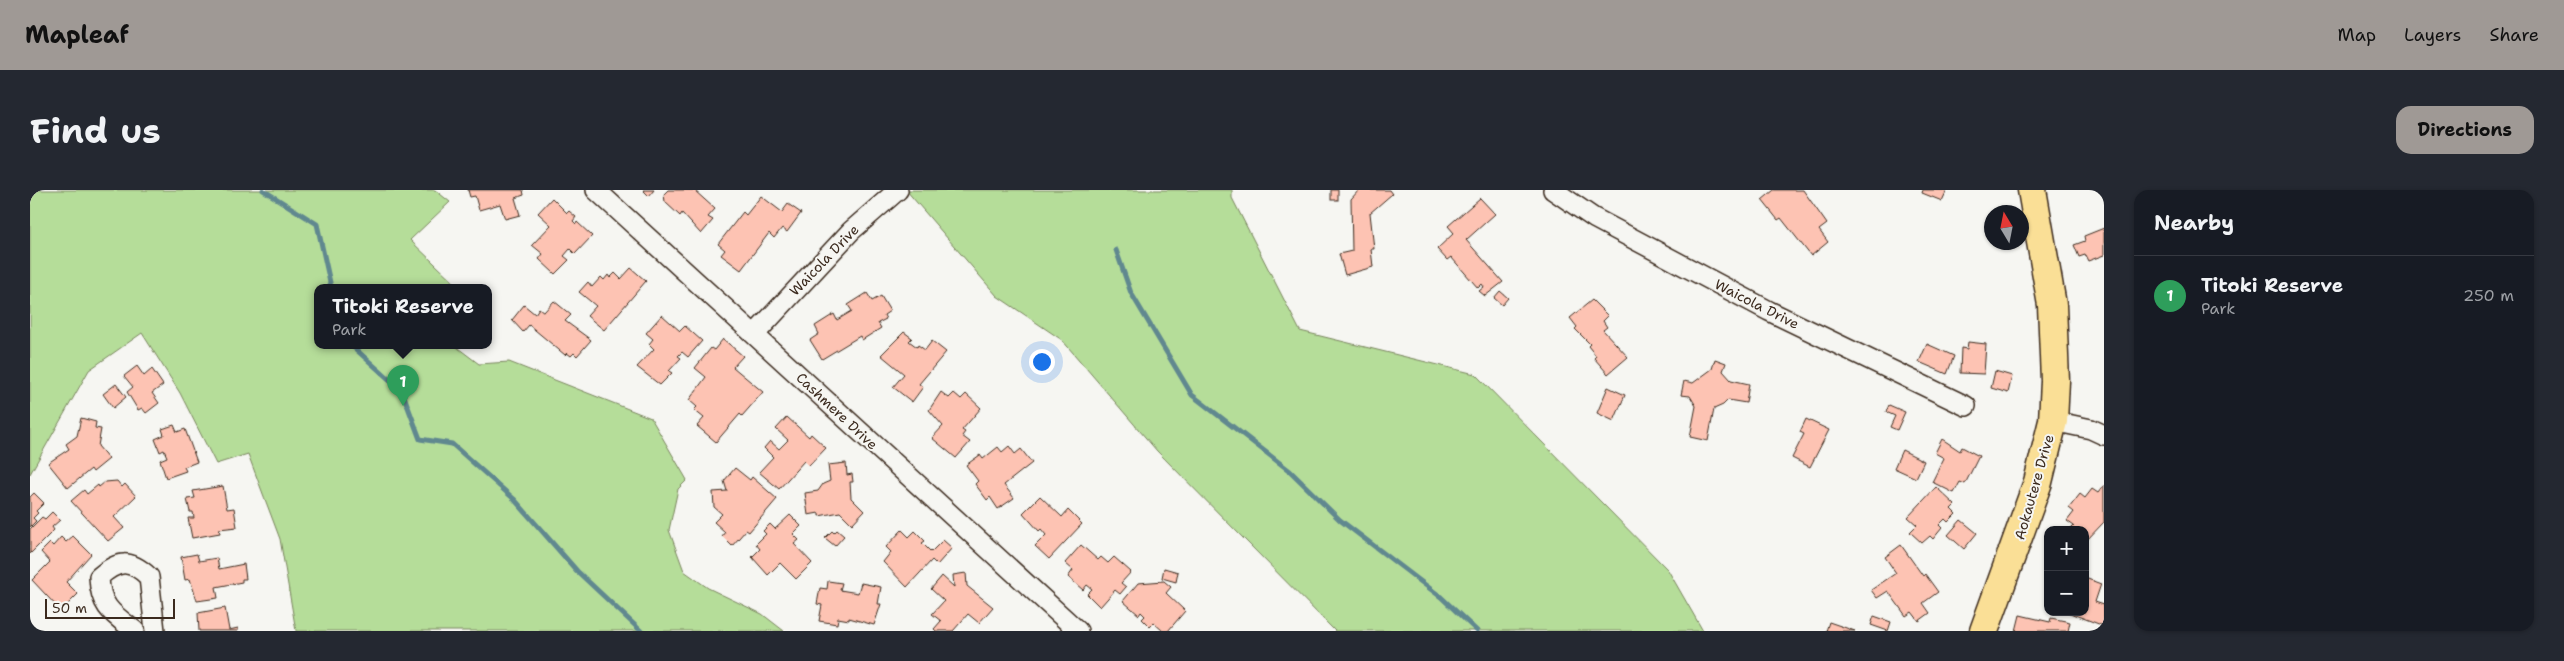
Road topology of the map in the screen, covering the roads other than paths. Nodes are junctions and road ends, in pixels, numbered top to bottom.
1 (596, 190) edge
2 (898, 190) edge
3 (1553, 190) edge
4 (2032, 190) edge
5 (755, 334) junction
6 (1966, 406) dead end
7 (2053, 421) junction
8 (2104, 435) edge
9 (135, 631) edge
10 (155, 631) edge
11 (1078, 631) edge
12 (1984, 631) edge

1 - 5 street, Cashmere Drive
2 - 5 street, Waicola Drive
3 - 6 street, Waicola Drive
4 - 7 highway, Aokautere Drive
5 - 11 street, Cashmere Drive
7 - 8 street
7 - 12 highway, Aokautere Drive
9 - 10 street

